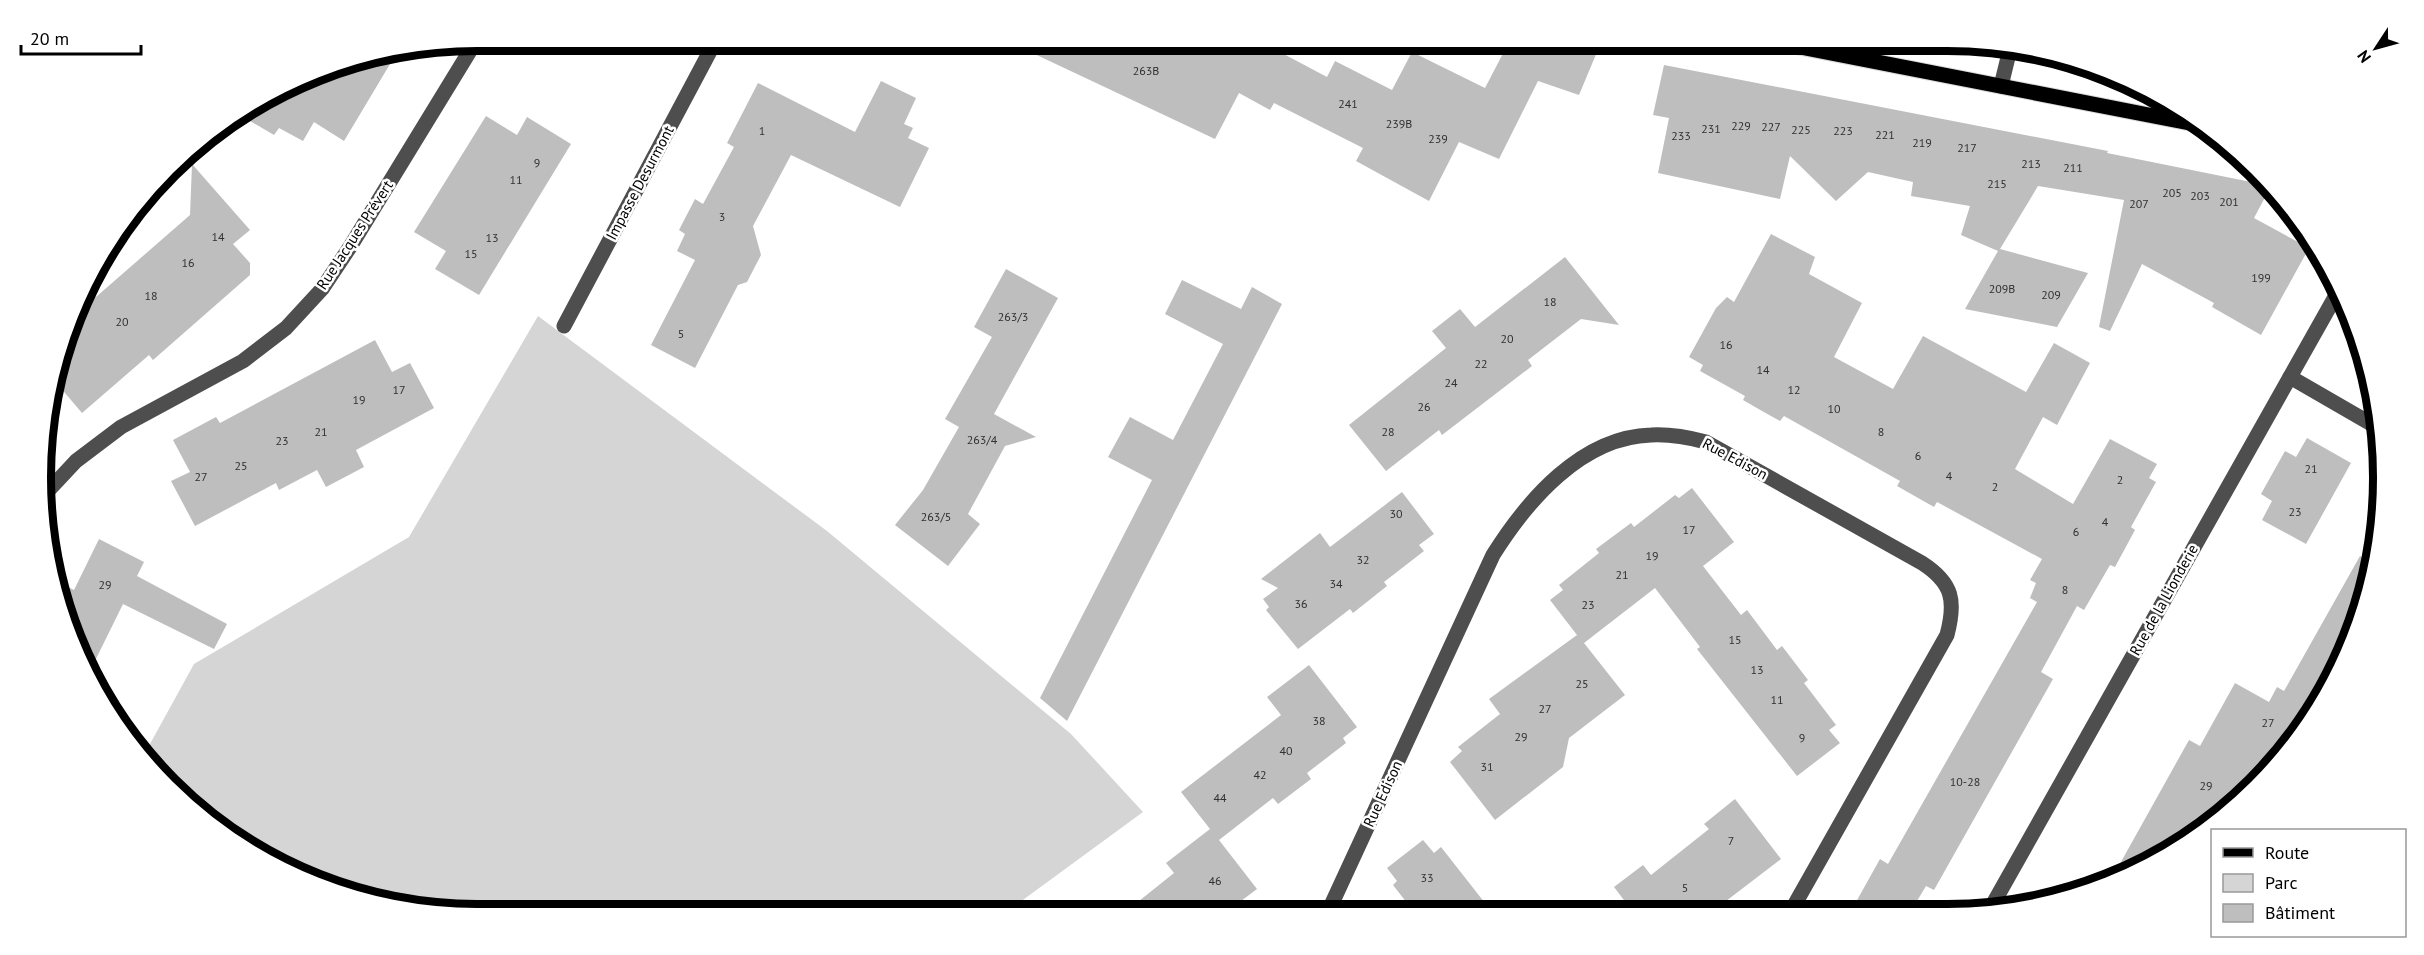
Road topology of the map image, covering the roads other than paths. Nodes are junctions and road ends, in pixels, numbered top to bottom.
1 (470, 51) edge
2 (710, 51) edge
3 (1831, 51) edge
4 (2008, 56) edge
5 (2001, 86) junction
6 (2180, 121) edge
7 (2334, 299) edge
8 (564, 326) dead end
9 (2290, 377) junction
10 (2369, 423) edge
11 (51, 487) edge
12 (1995, 901) edge
13 (1332, 904) edge
14 (1795, 904) edge

1 - 11 street, Rue Jacques Prévert
2 - 8 street, Impasse Desurmont
3 - 5 main road
4 - 5 street
5 - 6 main road
7 - 9 street, Rue de la Lionderie
9 - 10 street
9 - 12 street, Rue de la Lionderie
13 - 14 street, Rue Edison

